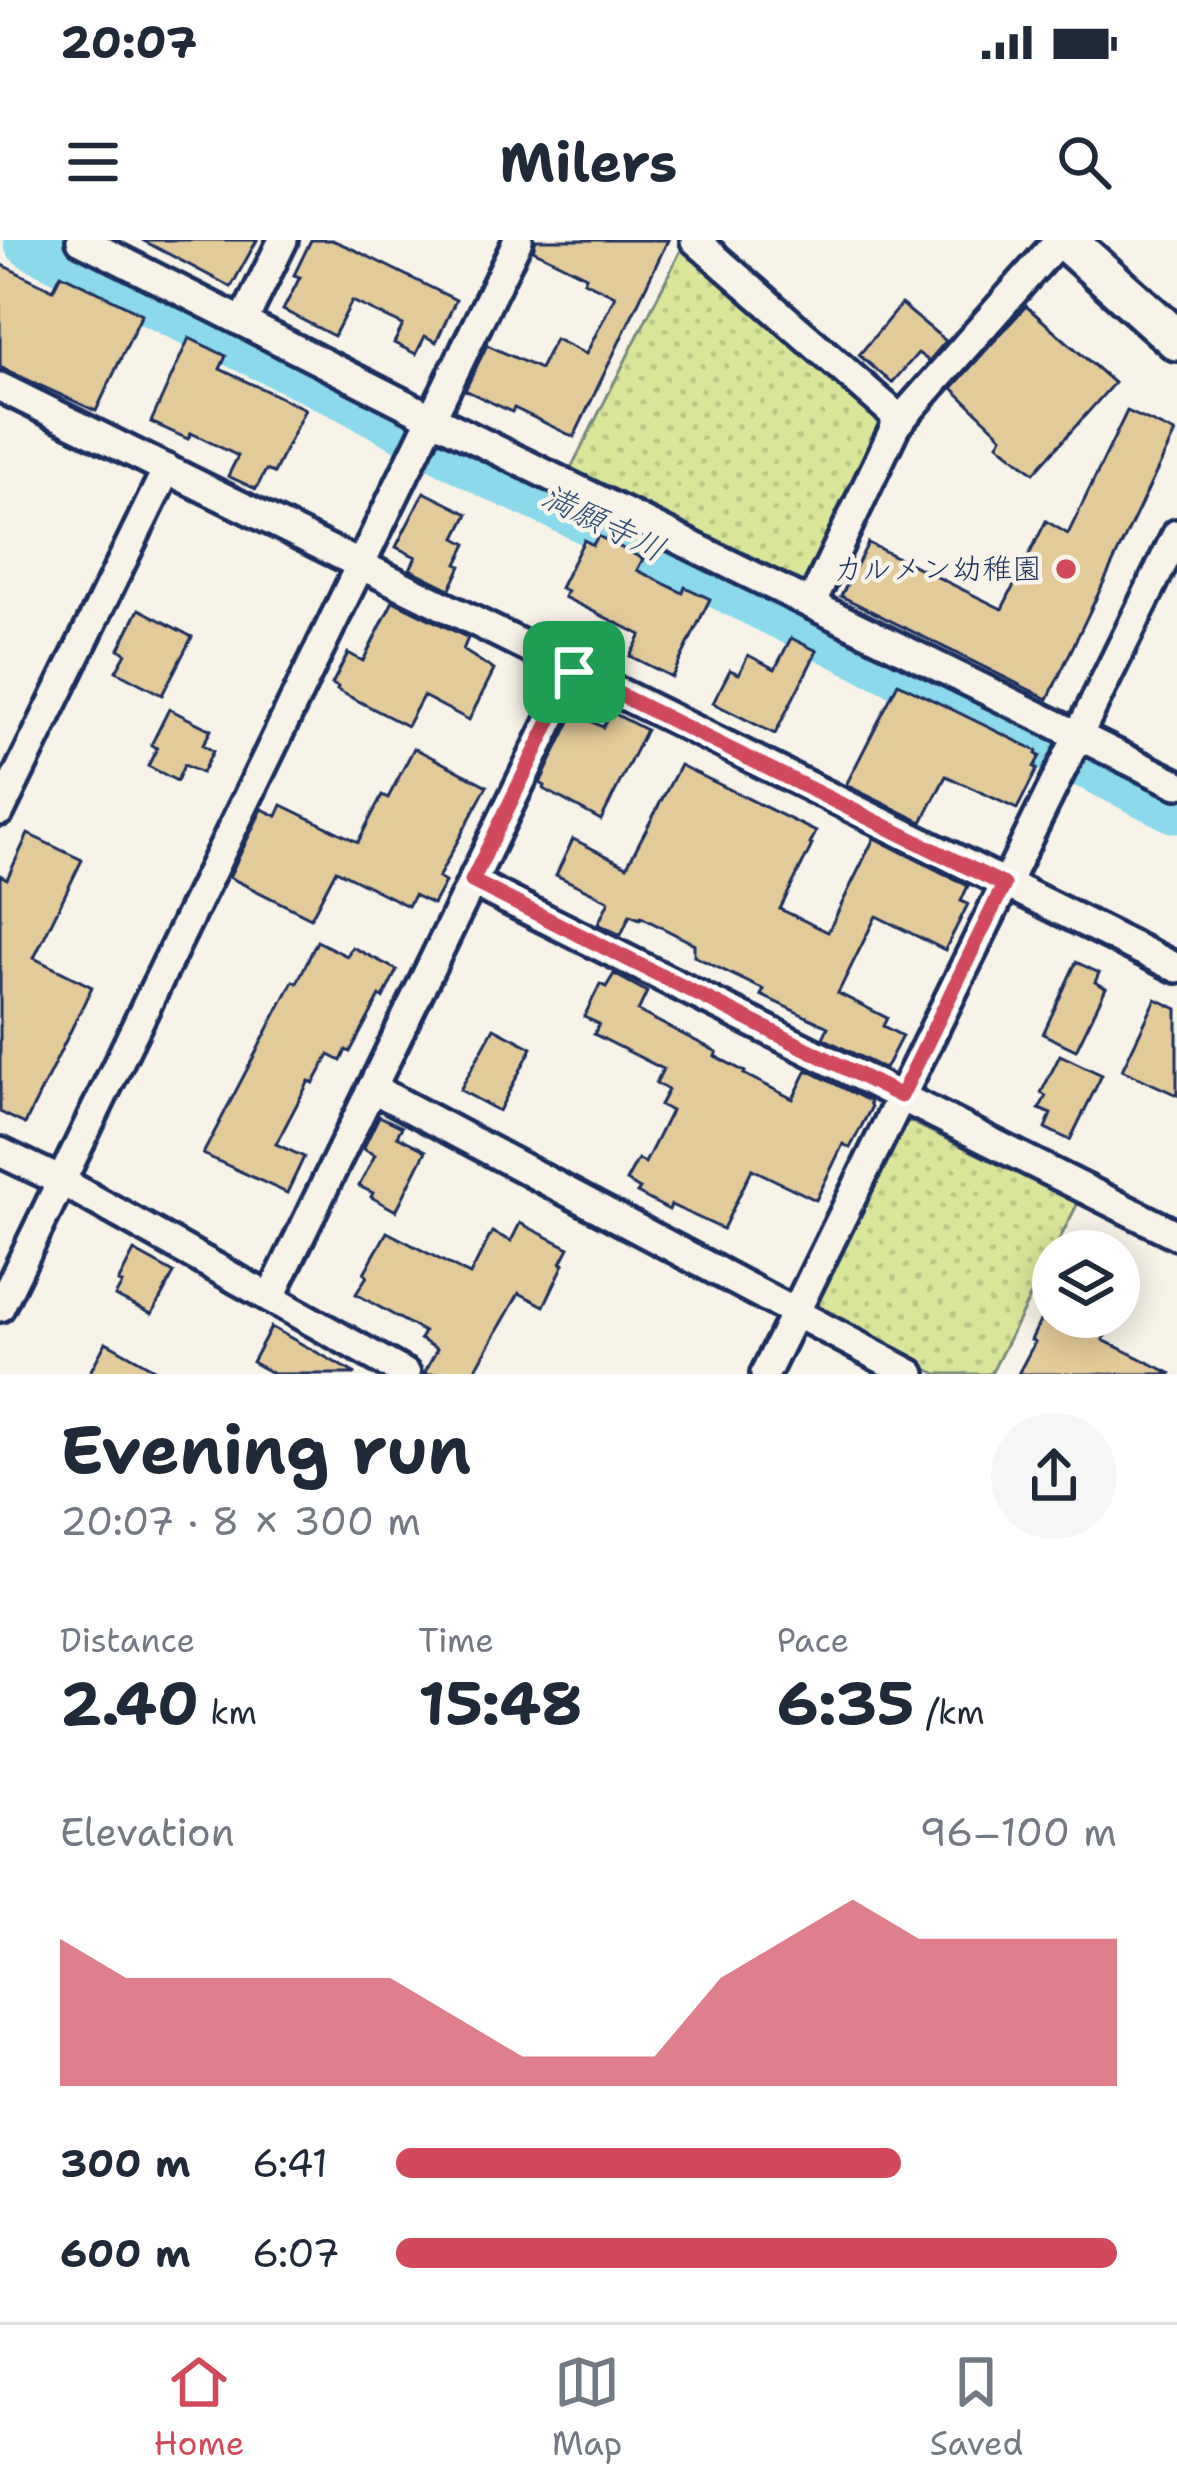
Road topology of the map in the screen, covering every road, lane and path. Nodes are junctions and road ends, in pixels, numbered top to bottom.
1 (81, 240) edge
2 (283, 240) edge
3 (518, 240) edge
4 (694, 240) edge
5 (1062, 240) edge
6 (242, 322) junction
7 (1177, 340) edge
8 (0, 387) edge
9 (896, 425) junction
10 (427, 428) junction
11 (166, 469) junction
12 (1177, 535) edge
13 (360, 566) junction
14 (811, 604) junction
15 (574, 672) junction
16 (1071, 748) junction
17 (1177, 784) edge
18 (0, 811) edge
19 (472, 881) junction
20 (1004, 885) junction
21 (1177, 968) edge
22 (372, 1088) junction
23 (901, 1096) junction
24 (0, 1152) edge
25 (61, 1181) junction
26 (1177, 1235) edge
27 (270, 1298) junction
28 (0, 1306) edge
29 (795, 1312) junction
30 (406, 1374) edge
31 (765, 1374) edge
32 (911, 1374) edge

1 - 6 street
2 - 6 street
3 - 10 street
4 - 9 street
5 - 7 street
5 - 9 street
6 - 10 street
8 - 11 street
9 - 14 street
10 - 13 street
10 - 14 street
11 - 13 street
11 - 18 street
12 - 16 street
13 - 15 street
13 - 25 street
14 - 16 street
15 - 19 street
15 - 20 street
16 - 17 street
16 - 20 street
19 - 22 street
19 - 23 street
20 - 21 street
20 - 23 street
22 - 27 street
22 - 29 street
23 - 26 street
23 - 29 street
24 - 25 street
25 - 27 street
25 - 28 street
27 - 30 street
29 - 31 street
29 - 32 street

